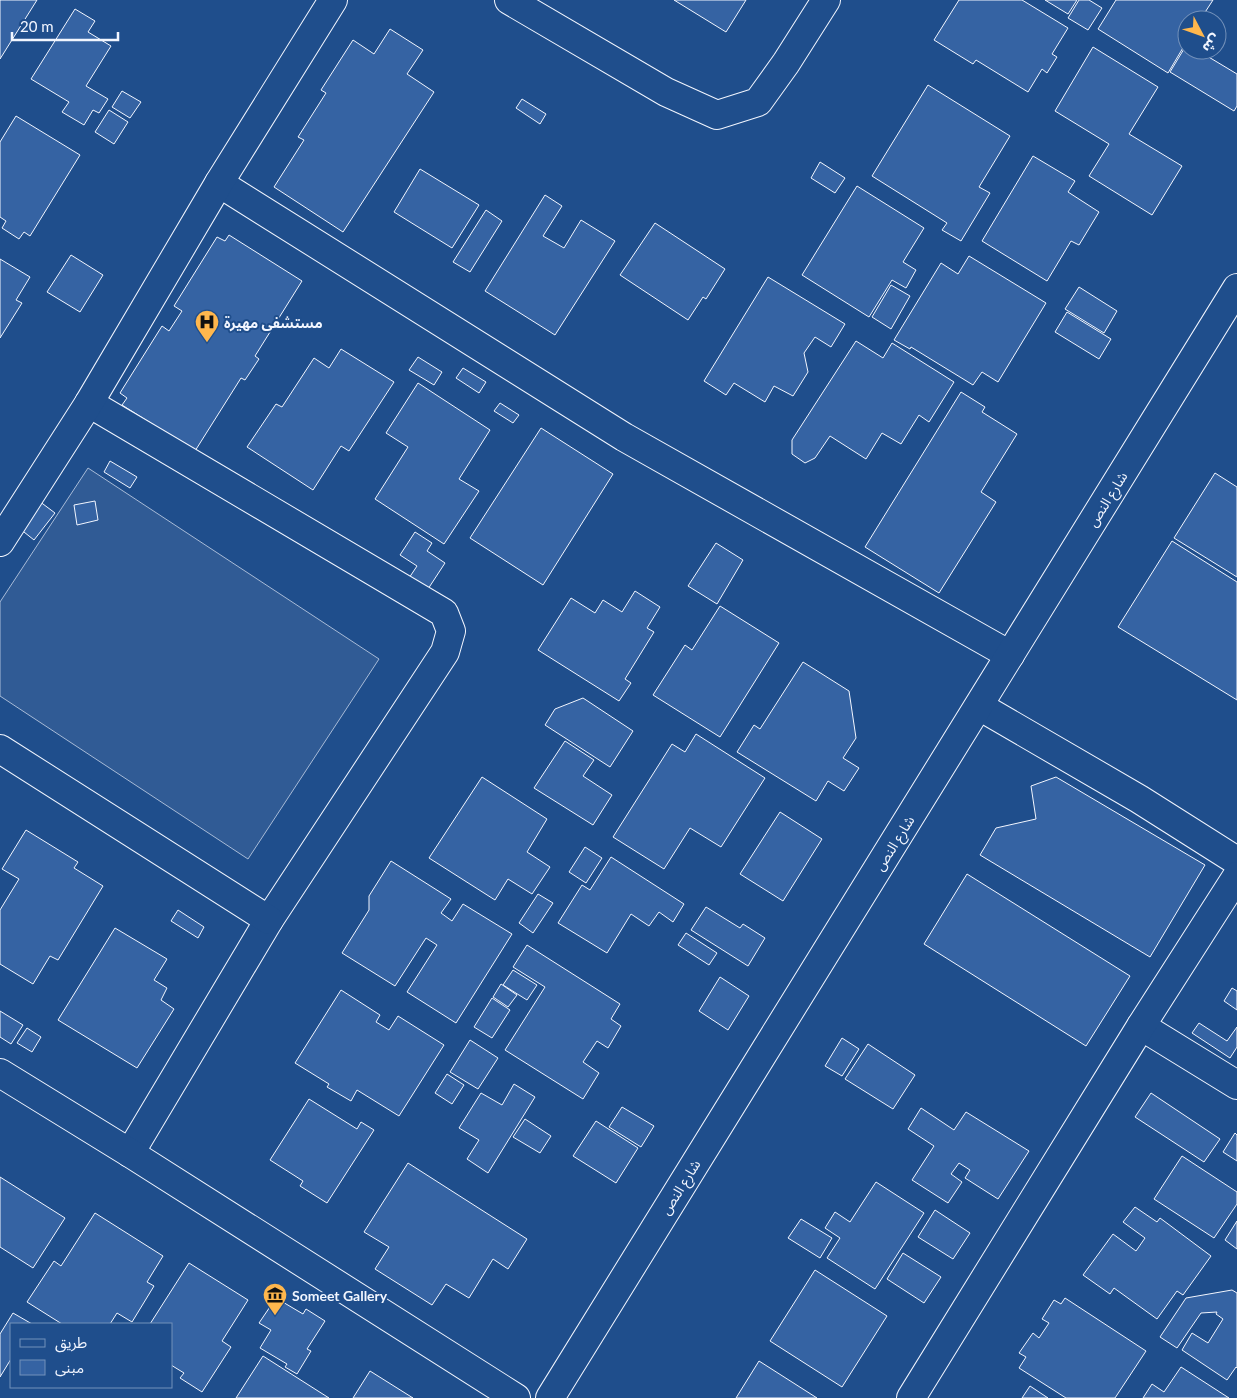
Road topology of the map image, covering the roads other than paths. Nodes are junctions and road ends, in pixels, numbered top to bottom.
1 (333, 0) edge
2 (510, 0) edge
3 (826, 0) edge
4 (219, 183) junction
5 (1237, 288) edge
6 (89, 403) junction
7 (0, 542) edge
8 (1010, 655) junction
9 (979, 706) junction
10 (0, 749) edge
11 (1237, 861) edge
12 (1237, 876) edge
13 (269, 920) junction
14 (1141, 1026) junction
15 (0, 1073) edge
16 (1237, 1085) edge
17 (130, 1153) junction
18 (516, 1398) edge
19 (550, 1398) edge
20 (910, 1398) edge

1 - 4 street
2 - 3 street
4 - 6 street
4 - 8 street
5 - 8 street, شارع النص
6 - 7 street
6 - 13 street
8 - 9 street, شارع النص
9 - 11 street
9 - 19 street, شارع النص
10 - 13 street
12 - 14 street
13 - 17 street
14 - 16 street
14 - 20 street
15 - 17 street
17 - 18 street

